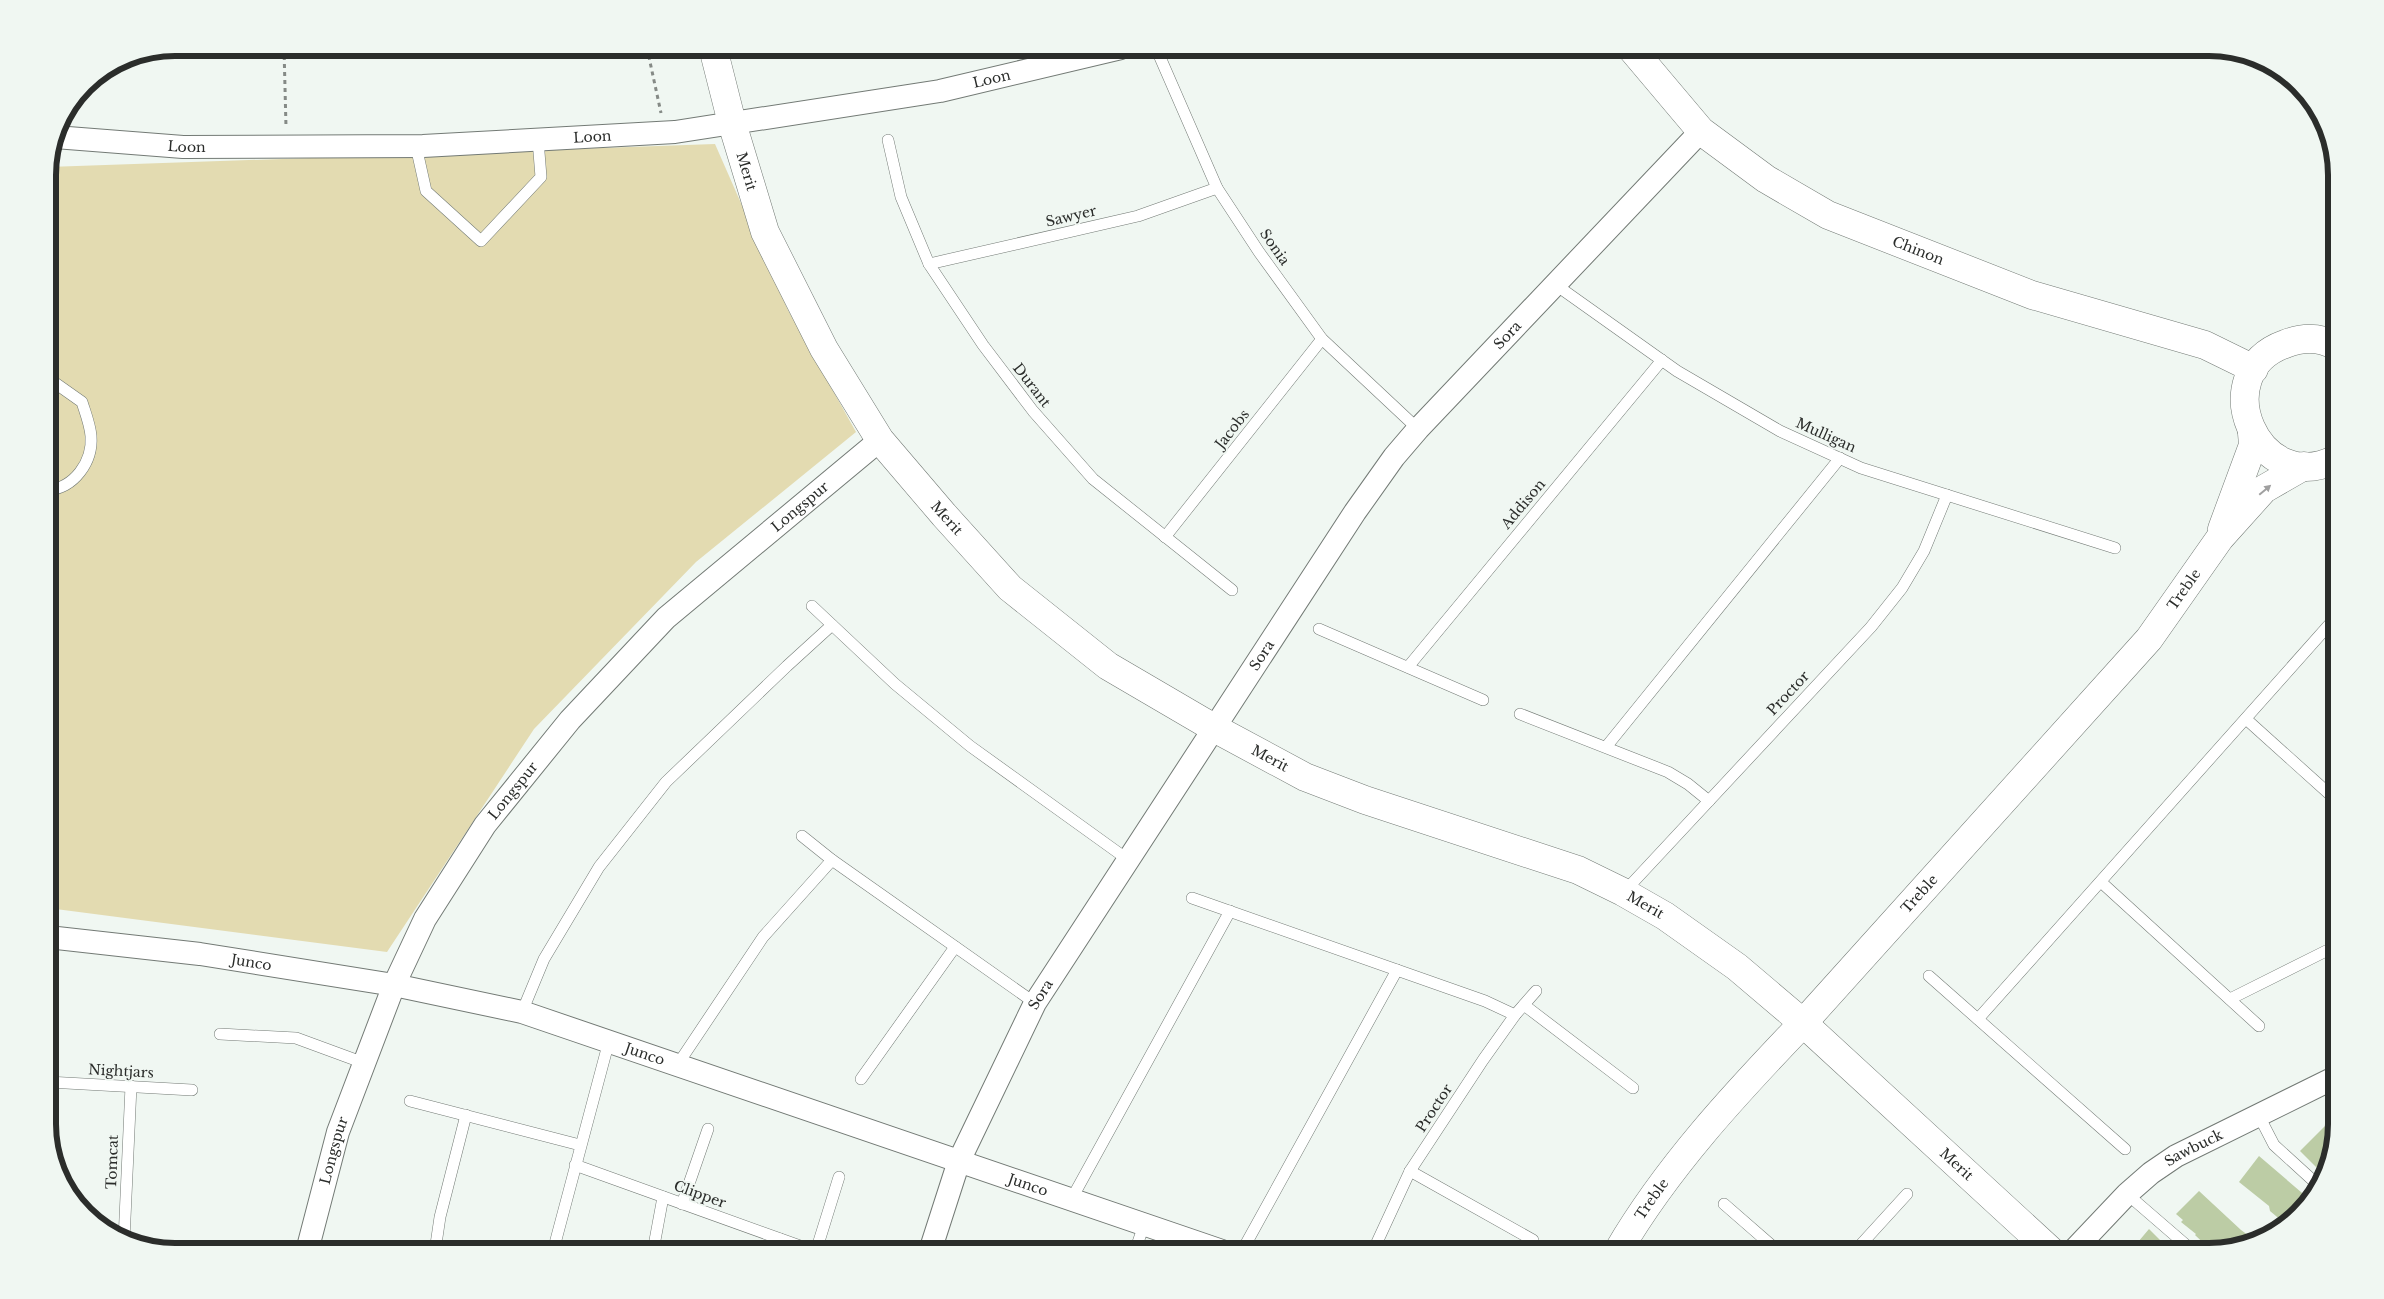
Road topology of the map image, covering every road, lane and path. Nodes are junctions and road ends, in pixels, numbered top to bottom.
1 (1638, 56) edge
2 (284, 57) edge
3 (649, 57) edge
4 (715, 57) edge
5 (1085, 57) edge
6 (1160, 57) edge
7 (732, 123) junction
8 (1701, 131) junction
9 (665, 133) junction
10 (62, 138) edge
11 (538, 140) junction
12 (888, 140) dead end
13 (286, 146) junction
14 (416, 146) junction
15 (1217, 188) junction
16 (929, 264) junction
17 (1556, 285) junction
18 (1322, 339) junction
19 (2327, 339) edge
20 (1662, 360) junction
21 (2254, 369) junction
22 (57, 384) edge
23 (1418, 430) junction
24 (2252, 433) junction
25 (880, 440) junction
26 (1840, 458) junction
27 (2327, 462) edge
28 (2304, 466) junction
29 (57, 489) edge
30 (1947, 494) junction
31 (1165, 537) junction
32 (2220, 538) junction
33 (2115, 548) dead end
34 (1232, 590) dead end
35 (812, 606) dead end
36 (832, 625) junction
37 (2327, 627) edge
38 (1320, 629) dead end
39 (1408, 667) junction
40 (1483, 700) dead end
41 (1520, 714) dead end
42 (2246, 719) junction
43 (1214, 728) junction
44 (1606, 747) junction
45 (2328, 792) edge
46 (1709, 801) junction
47 (802, 836) dead end
48 (1127, 859) junction
49 (832, 860) junction
50 (2101, 882) junction
51 (1623, 892) junction
52 (1192, 898) dead end
53 (1230, 912) junction
54 (57, 939) edge
55 (954, 947) junction
56 (2328, 950) edge
57 (1397, 970) junction
58 (1929, 976) dead end
59 (394, 984) junction
60 (1536, 991) dead end
61 (2230, 999) junction
62 (1035, 1004) junction
63 (1524, 1006) junction
64 (522, 1012) junction
65 (1515, 1015) junction
66 (1978, 1019) junction
67 (1803, 1023) junction
68 (2259, 1026) dead end
69 (220, 1034) dead end
70 (609, 1041) junction
71 (364, 1063) junction
72 (678, 1064) junction
73 (861, 1079) dead end
74 (2328, 1081) edge
75 (57, 1082) edge
76 (130, 1086) junction
77 (1633, 1088) dead end
78 (192, 1090) dead end
79 (410, 1101) dead end
80 (2258, 1114) junction
81 (466, 1116) junction
82 (708, 1129) dead end
83 (580, 1145) junction
84 (2125, 1149) dead end
85 (959, 1161) junction
86 (575, 1165) junction
87 (1410, 1171) junction
88 (839, 1177) dead end
89 (2314, 1181) edge
90 (1907, 1194) dead end
91 (2127, 1194) junction
92 (663, 1197) junction
93 (1071, 1200) junction
94 (682, 1204) junction
95 (1724, 1204) dead end
96 (1144, 1225) junction
97 (124, 1232) edge
98 (780, 1239) junction
99 (1533, 1240) dead end
100 (310, 1243) edge
101 (436, 1243) edge
102 (555, 1243) edge
103 (655, 1243) edge
104 (779, 1243) edge
105 (791, 1243) edge
106 (818, 1243) edge
107 (933, 1243) edge
108 (1138, 1243) edge
109 (1196, 1243) edge
110 (1247, 1243) edge
111 (1377, 1243) edge
112 (1623, 1243) edge
113 (1765, 1243) edge
114 (1863, 1243) edge
115 (2041, 1243) edge
116 (2081, 1243) edge
117 (2183, 1243) edge

1 - 8 street, Chinon
2 - 13 path
3 - 9 path
4 - 7 street, Merit
5 - 7 street, Loon
6 - 15 lane, Sonia
7 - 9 street, Loon
7 - 25 street, Merit
8 - 17 street, Sora
8 - 21 street, Chinon
9 - 11 street, Loon
10 - 13 street, Loon
11 - 14 street, Loon
11 - 14 lane
12 - 16 lane, Durant
13 - 14 street, Loon
15 - 16 lane, Sawyer
15 - 18 lane, Sonia
16 - 31 lane, Durant
17 - 20 lane, Mulligan
17 - 23 street, Sora
18 - 23 lane, Sonia
18 - 31 lane, Jacobs
19 - 21 street
20 - 26 lane, Mulligan
20 - 39 lane, Addison
21 - 24 street
22 - 29 lane
23 - 43 street, Sora
24 - 28 street
24 - 32 street, Treble
25 - 43 street, Merit
25 - 59 street, Longspur
26 - 30 lane, Mulligan
26 - 44 lane
27 - 28 street
32 -> 28 street, Treble
30 - 33 lane, Mulligan
30 - 46 lane, Proctor
31 - 34 lane, Durant
32 - 67 street, Treble
35 - 36 lane
36 - 48 lane
36 - 64 lane
37 - 42 lane
38 - 39 lane
39 - 40 lane
41 - 44 lane
42 - 45 lane
42 - 50 lane
43 - 48 street, Sora
43 - 51 street, Merit
44 - 46 lane
46 - 51 lane, Proctor
47 - 49 lane
48 - 62 street, Sora
49 - 55 lane
49 - 72 lane
50 - 61 lane
50 - 66 lane
51 - 67 street, Merit
52 - 53 lane
53 - 57 lane
53 - 93 lane
54 - 59 street, Junco
55 - 62 lane
55 - 73 lane
56 - 61 lane
57 - 65 lane
57 - 110 lane
58 - 66 lane
59 - 64 street, Junco
59 - 71 street, Longspur
60 - 63 lane, Proctor
61 - 68 lane
62 - 85 street, Sora
63 - 65 lane, Proctor
63 - 77 lane
64 - 70 street, Junco
65 - 87 lane, Proctor
66 - 84 lane
67 - 112 street, Treble
67 - 115 street, Merit
69 - 71 lane
70 - 72 street, Junco
70 - 83 lane
71 - 100 street, Longspur
72 - 85 street, Junco
74 - 80 street, Sawbuck
75 - 76 lane, Nightjars
76 - 78 lane, Nightjars
76 - 97 lane, Tomcat
79 - 81 lane
80 - 89 lane
80 - 91 street, Sawbuck
81 - 83 lane
81 - 101 lane
82 - 94 lane
83 - 86 lane
85 - 93 street, Junco
85 - 107 street, Sora
86 - 92 lane, Clipper
86 - 102 lane
87 - 99 lane
87 - 111 lane, Proctor
88 - 106 lane
90 - 114 lane
91 - 116 street, Sawbuck
91 - 117 lane
92 - 94 lane, Clipper
92 - 103 lane
93 - 96 street, Junco
94 - 98 lane, Clipper
95 - 113 lane
96 - 108 lane
96 - 109 street, Junco
98 - 104 lane
98 - 105 lane, Clipper

